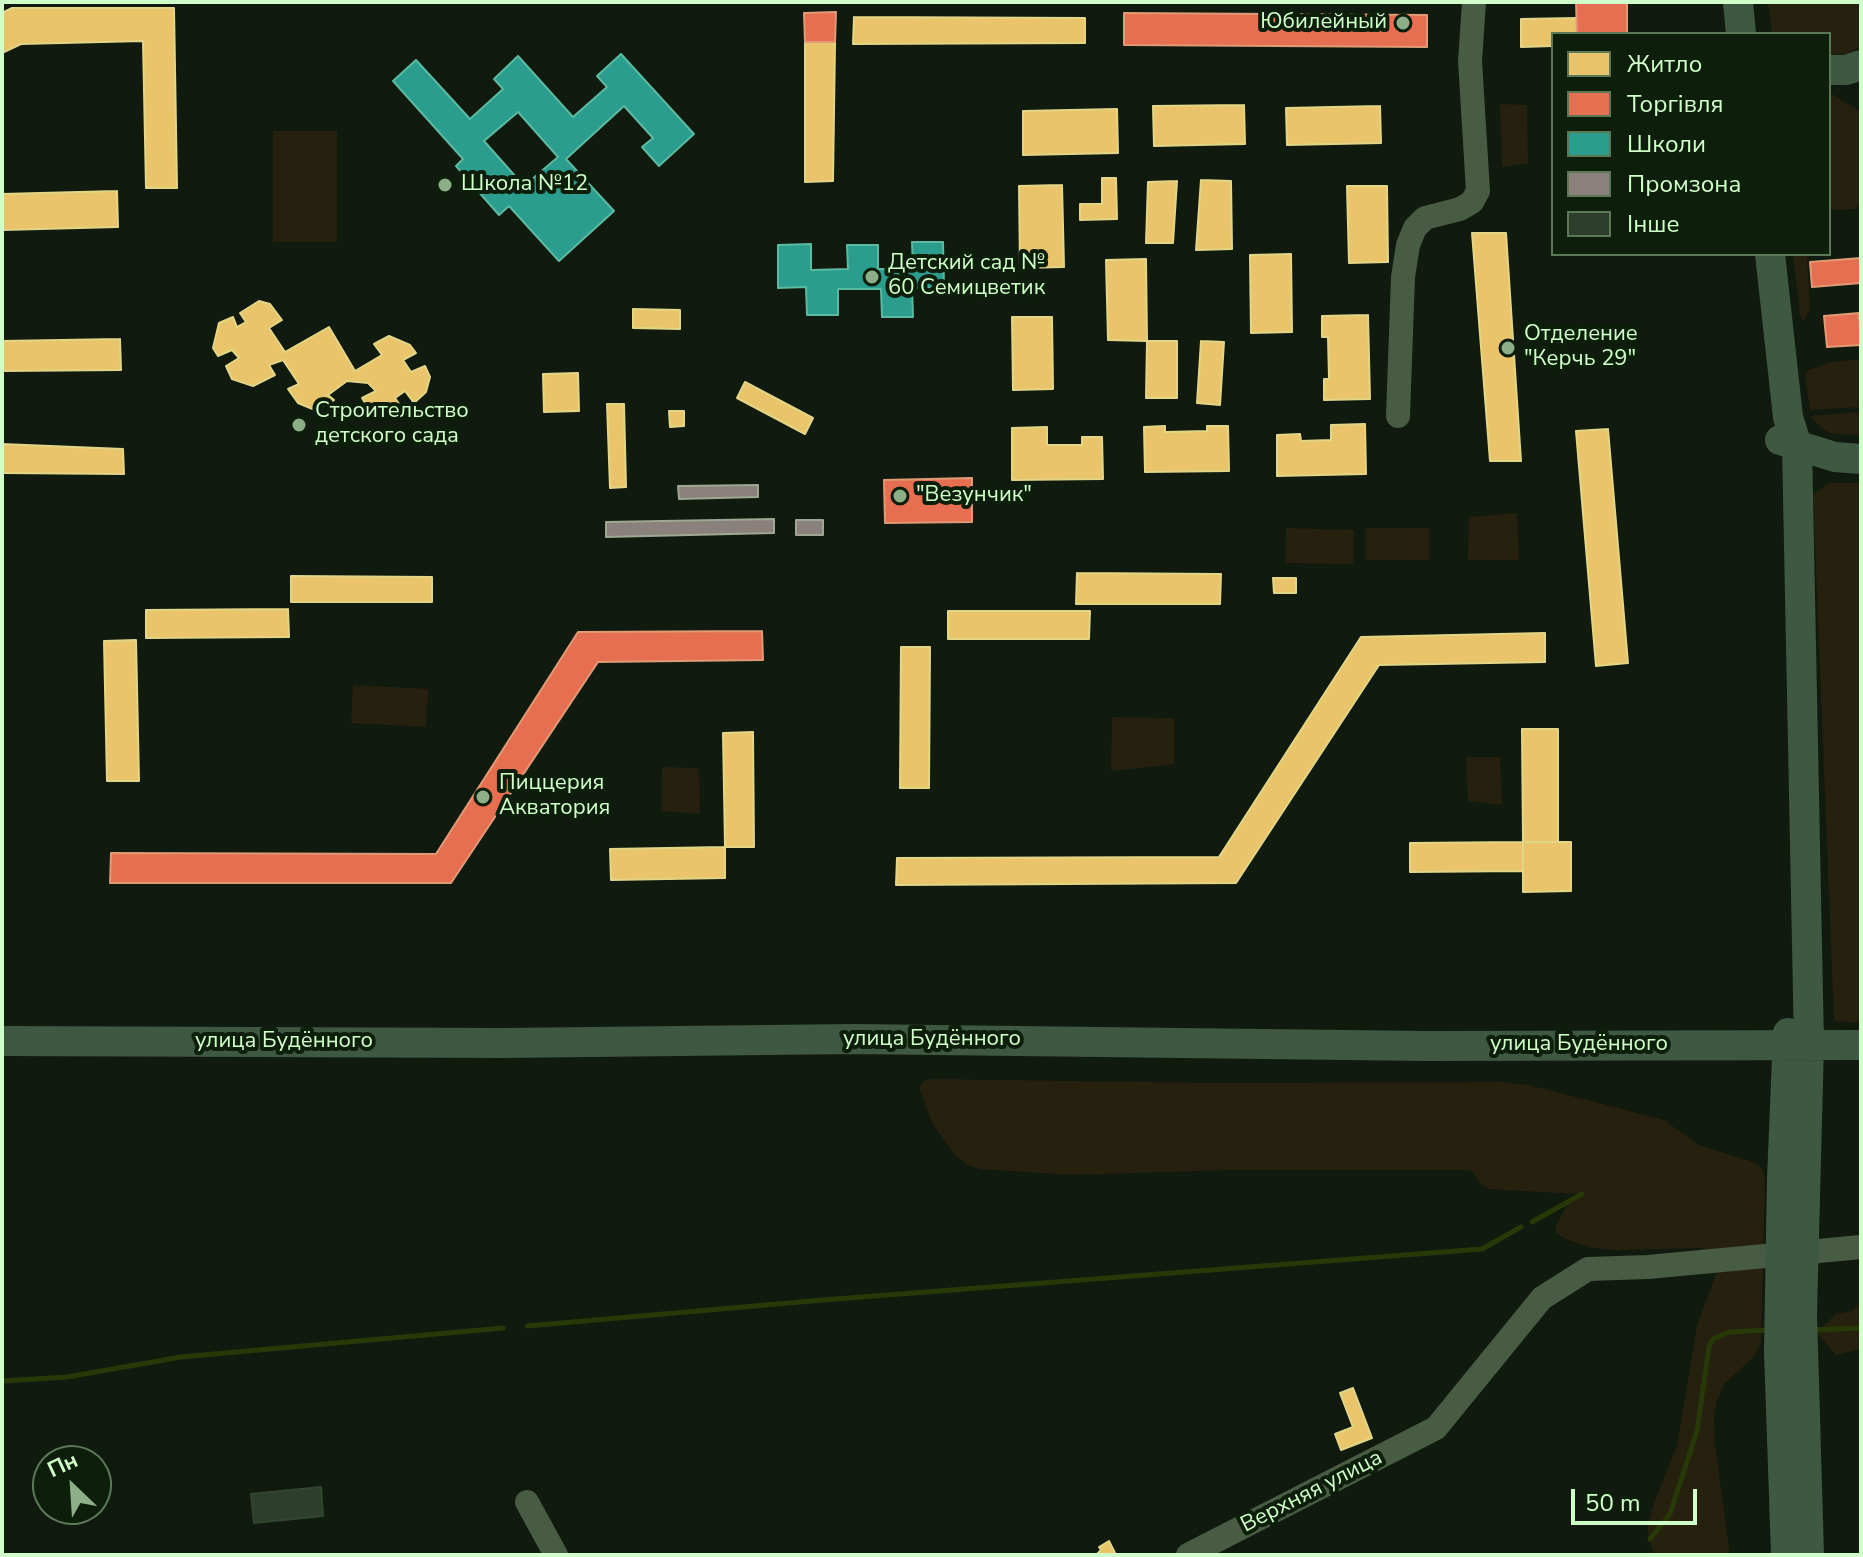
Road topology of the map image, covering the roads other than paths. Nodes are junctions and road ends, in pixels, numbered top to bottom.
1 (1474, 2) edge
2 (1738, 2) edge
3 (1741, 32) edge
4 (1861, 65) edge
5 (1831, 70) edge
6 (1756, 256) edge
7 (1770, 256) edge
8 (1398, 416) dead end
9 (1787, 443) junction
10 (1861, 459) edge
11 (2, 1041) edge
12 (1798, 1044) junction
13 (1861, 1045) edge
14 (1861, 1247) edge
15 (1793, 1253) junction
16 (1791, 1350) junction
17 (527, 1502) dead end
18 (556, 1555) edge
19 (1188, 1555) edge
20 (1786, 1555) edge
21 (1809, 1555) edge

1 - 8 street
2 - 3 main road
4 - 5 main road
6 - 9 main road
7 - 9 main road
9 - 10 main road
9 - 12 main road
11 - 12 main road, улица Будённого
12 - 13 main road, улица Будённого
12 - 15 main road
14 - 15 street
15 - 16 main road
15 - 19 street, Верхняя улица
16 - 20 main road
16 - 21 main road
17 - 18 street

